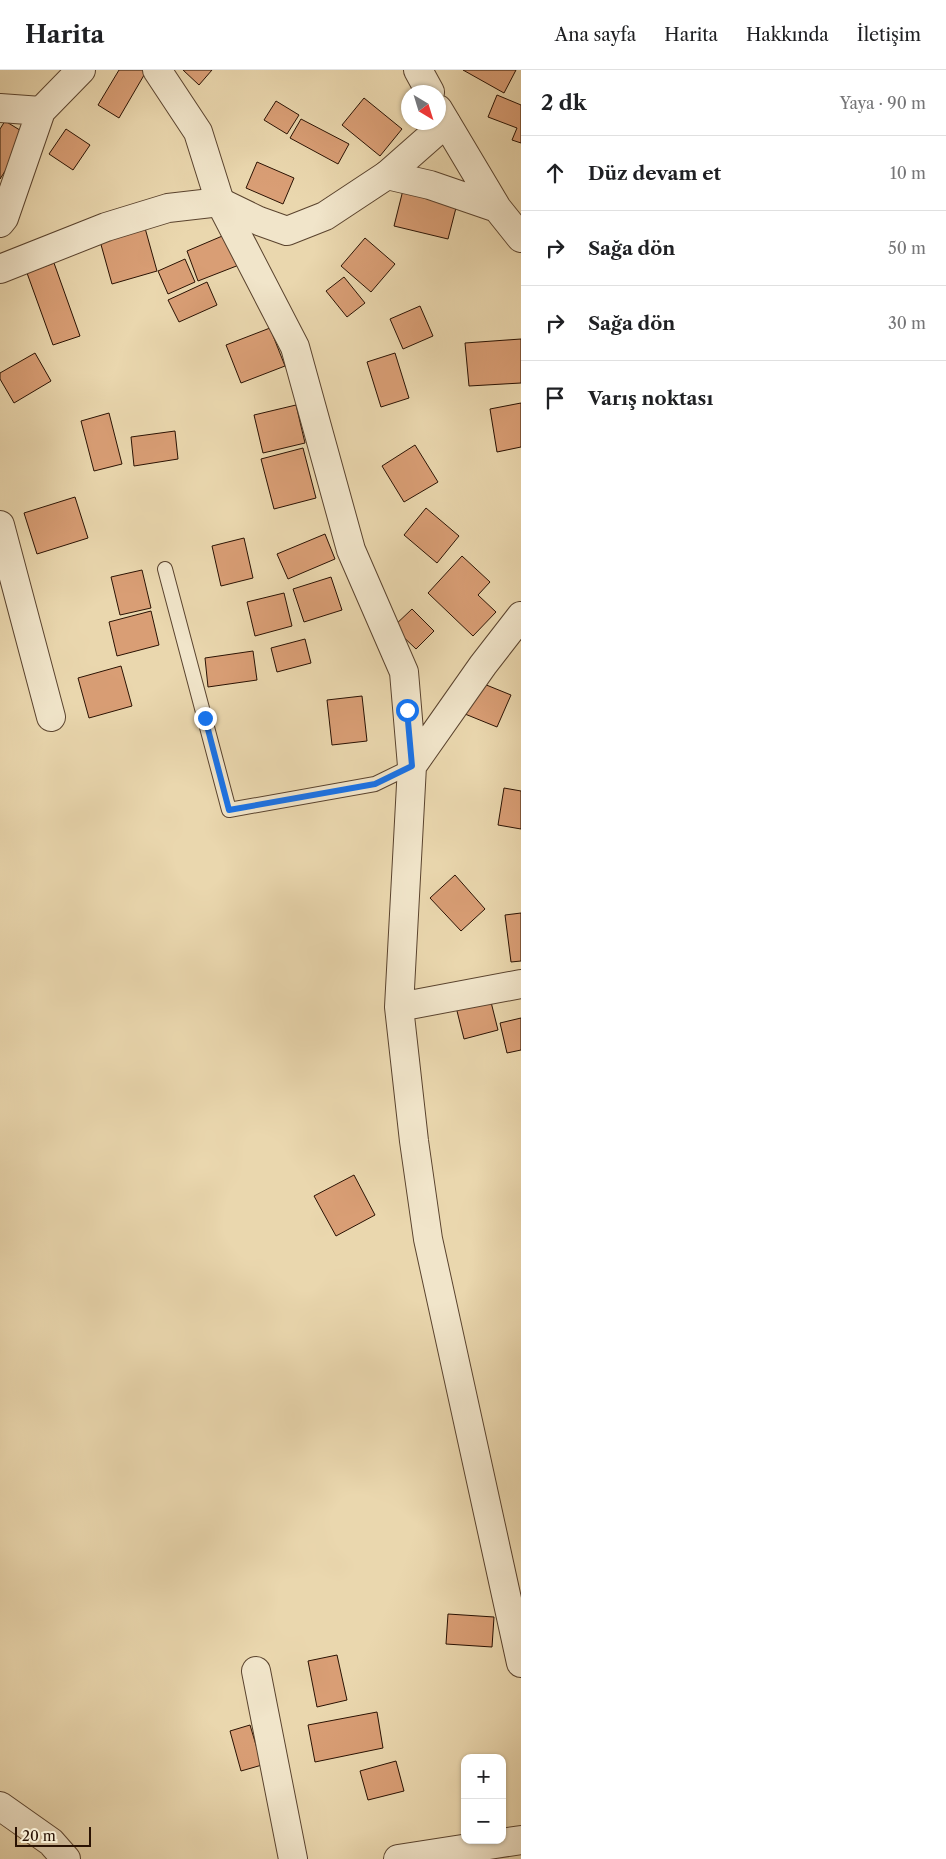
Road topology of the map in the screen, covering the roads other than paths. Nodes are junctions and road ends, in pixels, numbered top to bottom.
1 (81, 70) edge
2 (156, 70) edge
3 (418, 70) edge
4 (426, 85) edge
5 (0, 108) edge
6 (41, 111) junction
7 (446, 122) edge
8 (429, 130) edge
9 (387, 175) junction
10 (220, 202) junction
11 (509, 211) edge
12 (0, 223) edge
13 (521, 238) edge
14 (0, 269) edge
15 (0, 525) edge
16 (166, 569) dead end
17 (521, 616) edge
18 (51, 717) dead end
19 (412, 766) junction
20 (521, 984) edge
21 (399, 1007) junction
22 (521, 1663) edge
23 (256, 1671) dead end
24 (0, 1806) edge
25 (521, 1840) edge
26 (66, 1859) edge
27 (293, 1859) edge
28 (398, 1859) edge

1 - 6 street
2 - 10 street
3 - 4 street
5 - 6 street
6 - 12 street
7 - 11 street
8 - 9 street
9 - 10 street
9 - 11 street
10 - 14 street
10 - 19 street
11 - 13 street
15 - 18 street
16 - 19 lane
17 - 19 street
19 - 21 street
20 - 21 street
21 - 22 street
23 - 27 street
24 - 26 street
25 - 28 street

